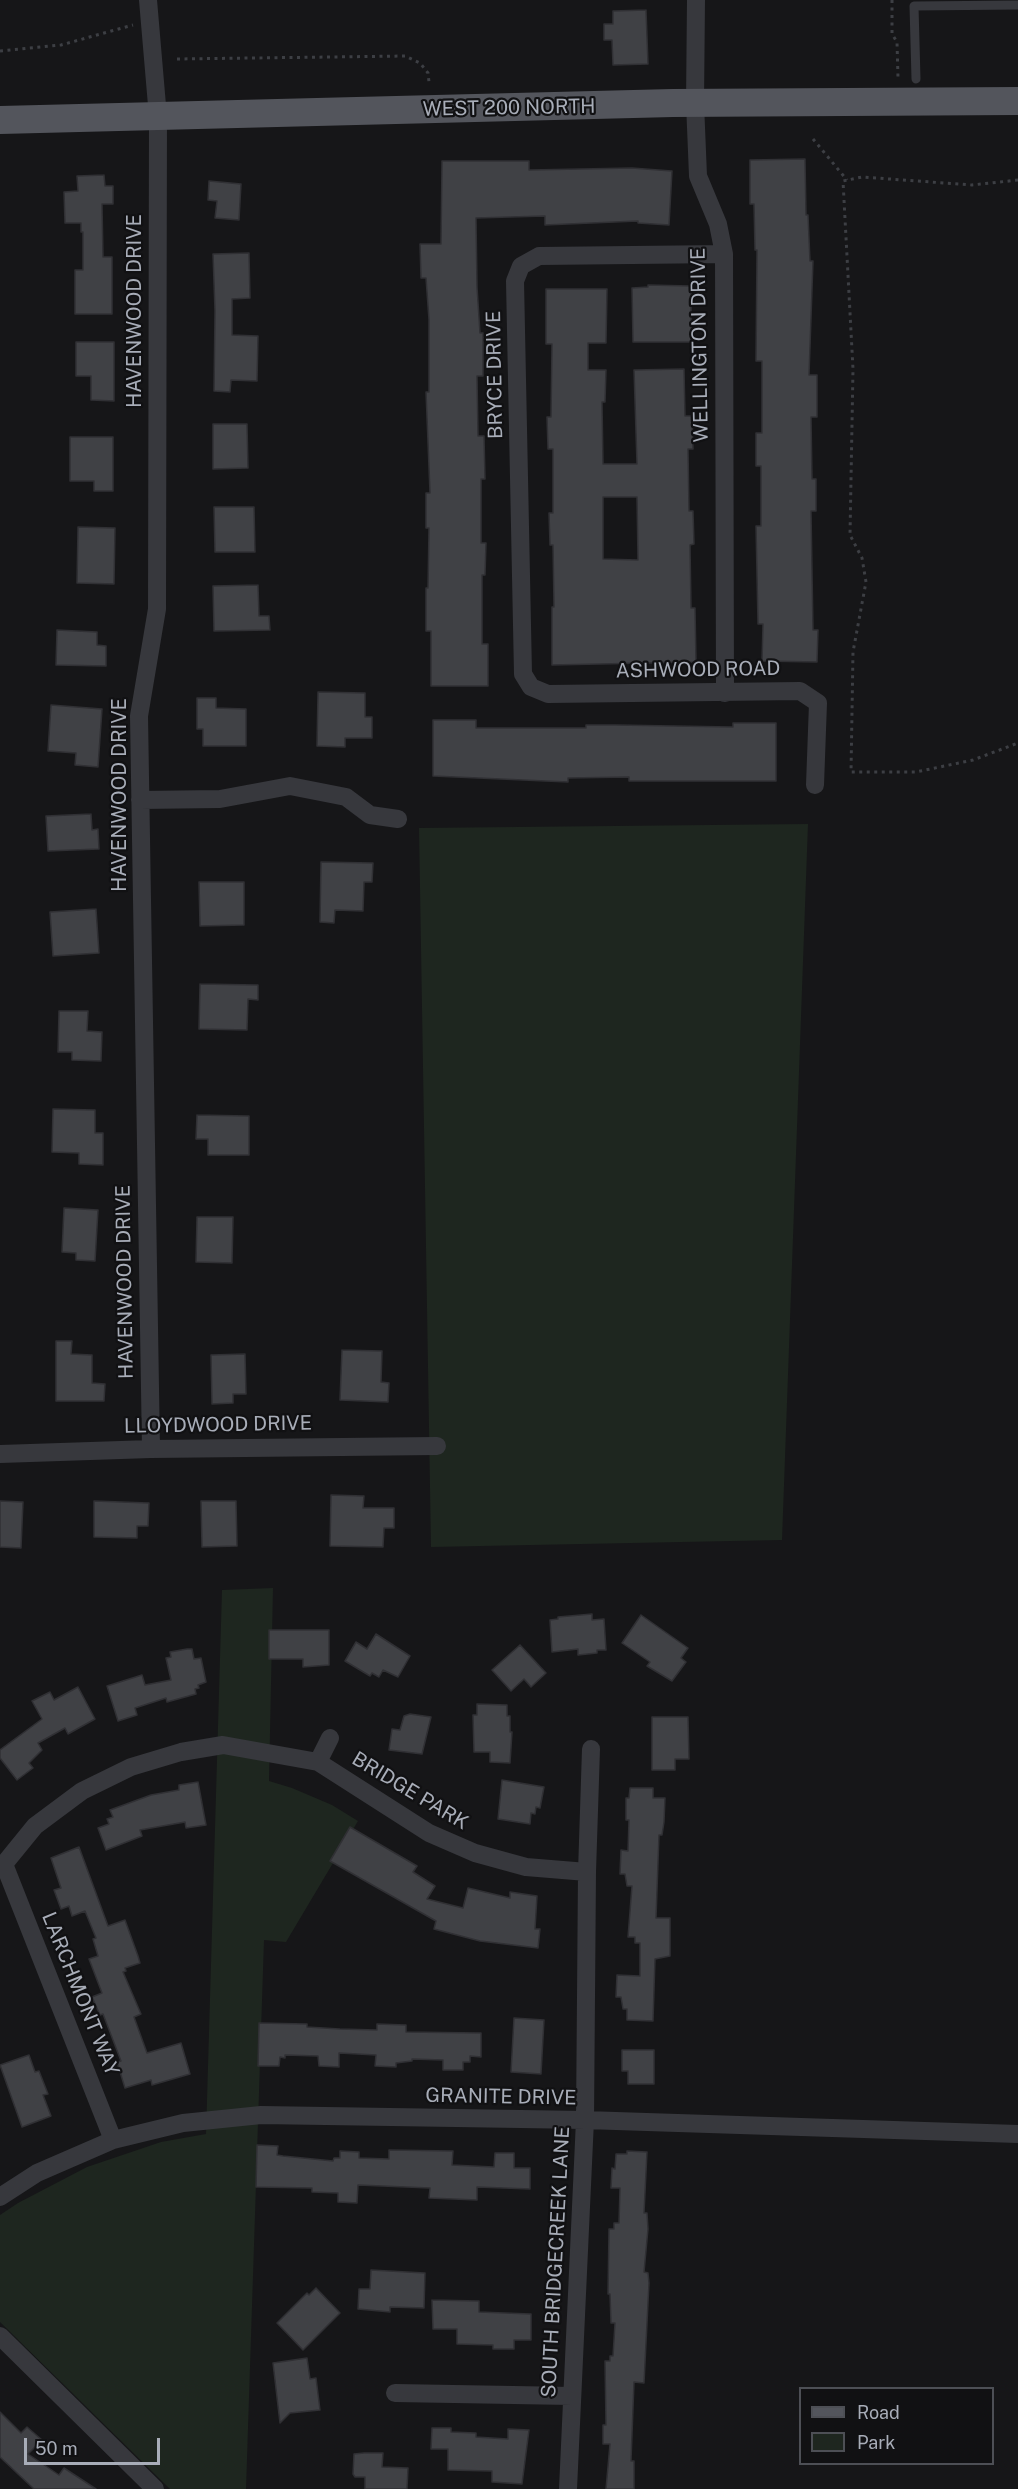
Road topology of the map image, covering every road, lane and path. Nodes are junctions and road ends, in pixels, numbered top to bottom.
1 (148, 0) edge
2 (696, 0) edge
3 (892, 0) edge
4 (1018, 5) edge
5 (133, 25) dead end
6 (0, 51) edge
7 (177, 59) dead end
8 (898, 79) dead end
9 (916, 79) dead end
10 (429, 82) dead end
11 (1018, 101) edge
12 (695, 103) junction
13 (158, 117) junction
14 (0, 120) edge
15 (813, 139) dead end
16 (847, 180) junction
17 (1018, 180) edge
18 (724, 254) junction
19 (531, 687) joint
20 (725, 693) junction
21 (1018, 743) edge
22 (815, 785) dead end
23 (140, 800) junction
24 (398, 819) dead end
25 (437, 1446) dead end
26 (151, 1449) junction
27 (0, 1454) edge
28 (330, 1738) dead end
29 (591, 1749) dead end
30 (318, 1762) junction
31 (4, 1864) joint
32 (587, 1872) junction
33 (585, 2121) junction
34 (1018, 2134) edge
35 (113, 2140) junction
36 (0, 2197) edge
37 (0, 2336) edge
38 (395, 2392) dead end
39 (572, 2396) junction
40 (155, 2489) edge
41 (568, 2489) edge

1 - 13 street, HAVENWOOD DRIVE
2 - 12 street, WELLINGTON DRIVE
3 - 8 path
4 - 9 lane
5 - 6 path
7 - 10 path
11 - 12 main road, WEST 200 NORTH
12 - 13 main road, WEST 200 NORTH
12 - 18 street, WELLINGTON DRIVE
13 - 14 main road, WEST 200 NORTH
13 - 23 street, HAVENWOOD DRIVE
15 - 16 path
16 - 17 path
16 - 21 path
18 - 19 street, BRYCE DRIVE
18 - 20 street, WELLINGTON DRIVE
19 - 20 street, ASHWOOD ROAD
20 - 22 street, ASHWOOD ROAD
23 - 24 street
23 - 26 street, HAVENWOOD DRIVE
25 - 26 street, LLOYDWOOD DRIVE
26 - 27 street, LLOYDWOOD DRIVE
28 - 30 street, BRIDGE PARK
29 - 32 street, SOUTH BRIDGECREEK LANE
30 - 31 street, BRIDGE PARK
30 - 32 street, BRIDGE PARK
31 - 35 street, LARCHMONT WAY
32 - 33 street, SOUTH BRIDGECREEK LANE
33 - 34 street, GRANITE DRIVE
33 - 35 street, GRANITE DRIVE
33 - 39 street, SOUTH BRIDGECREEK LANE
35 - 36 street, GRANITE DRIVE
37 - 40 street
38 - 39 street
39 - 41 street, SOUTH BRIDGECREEK LANE

